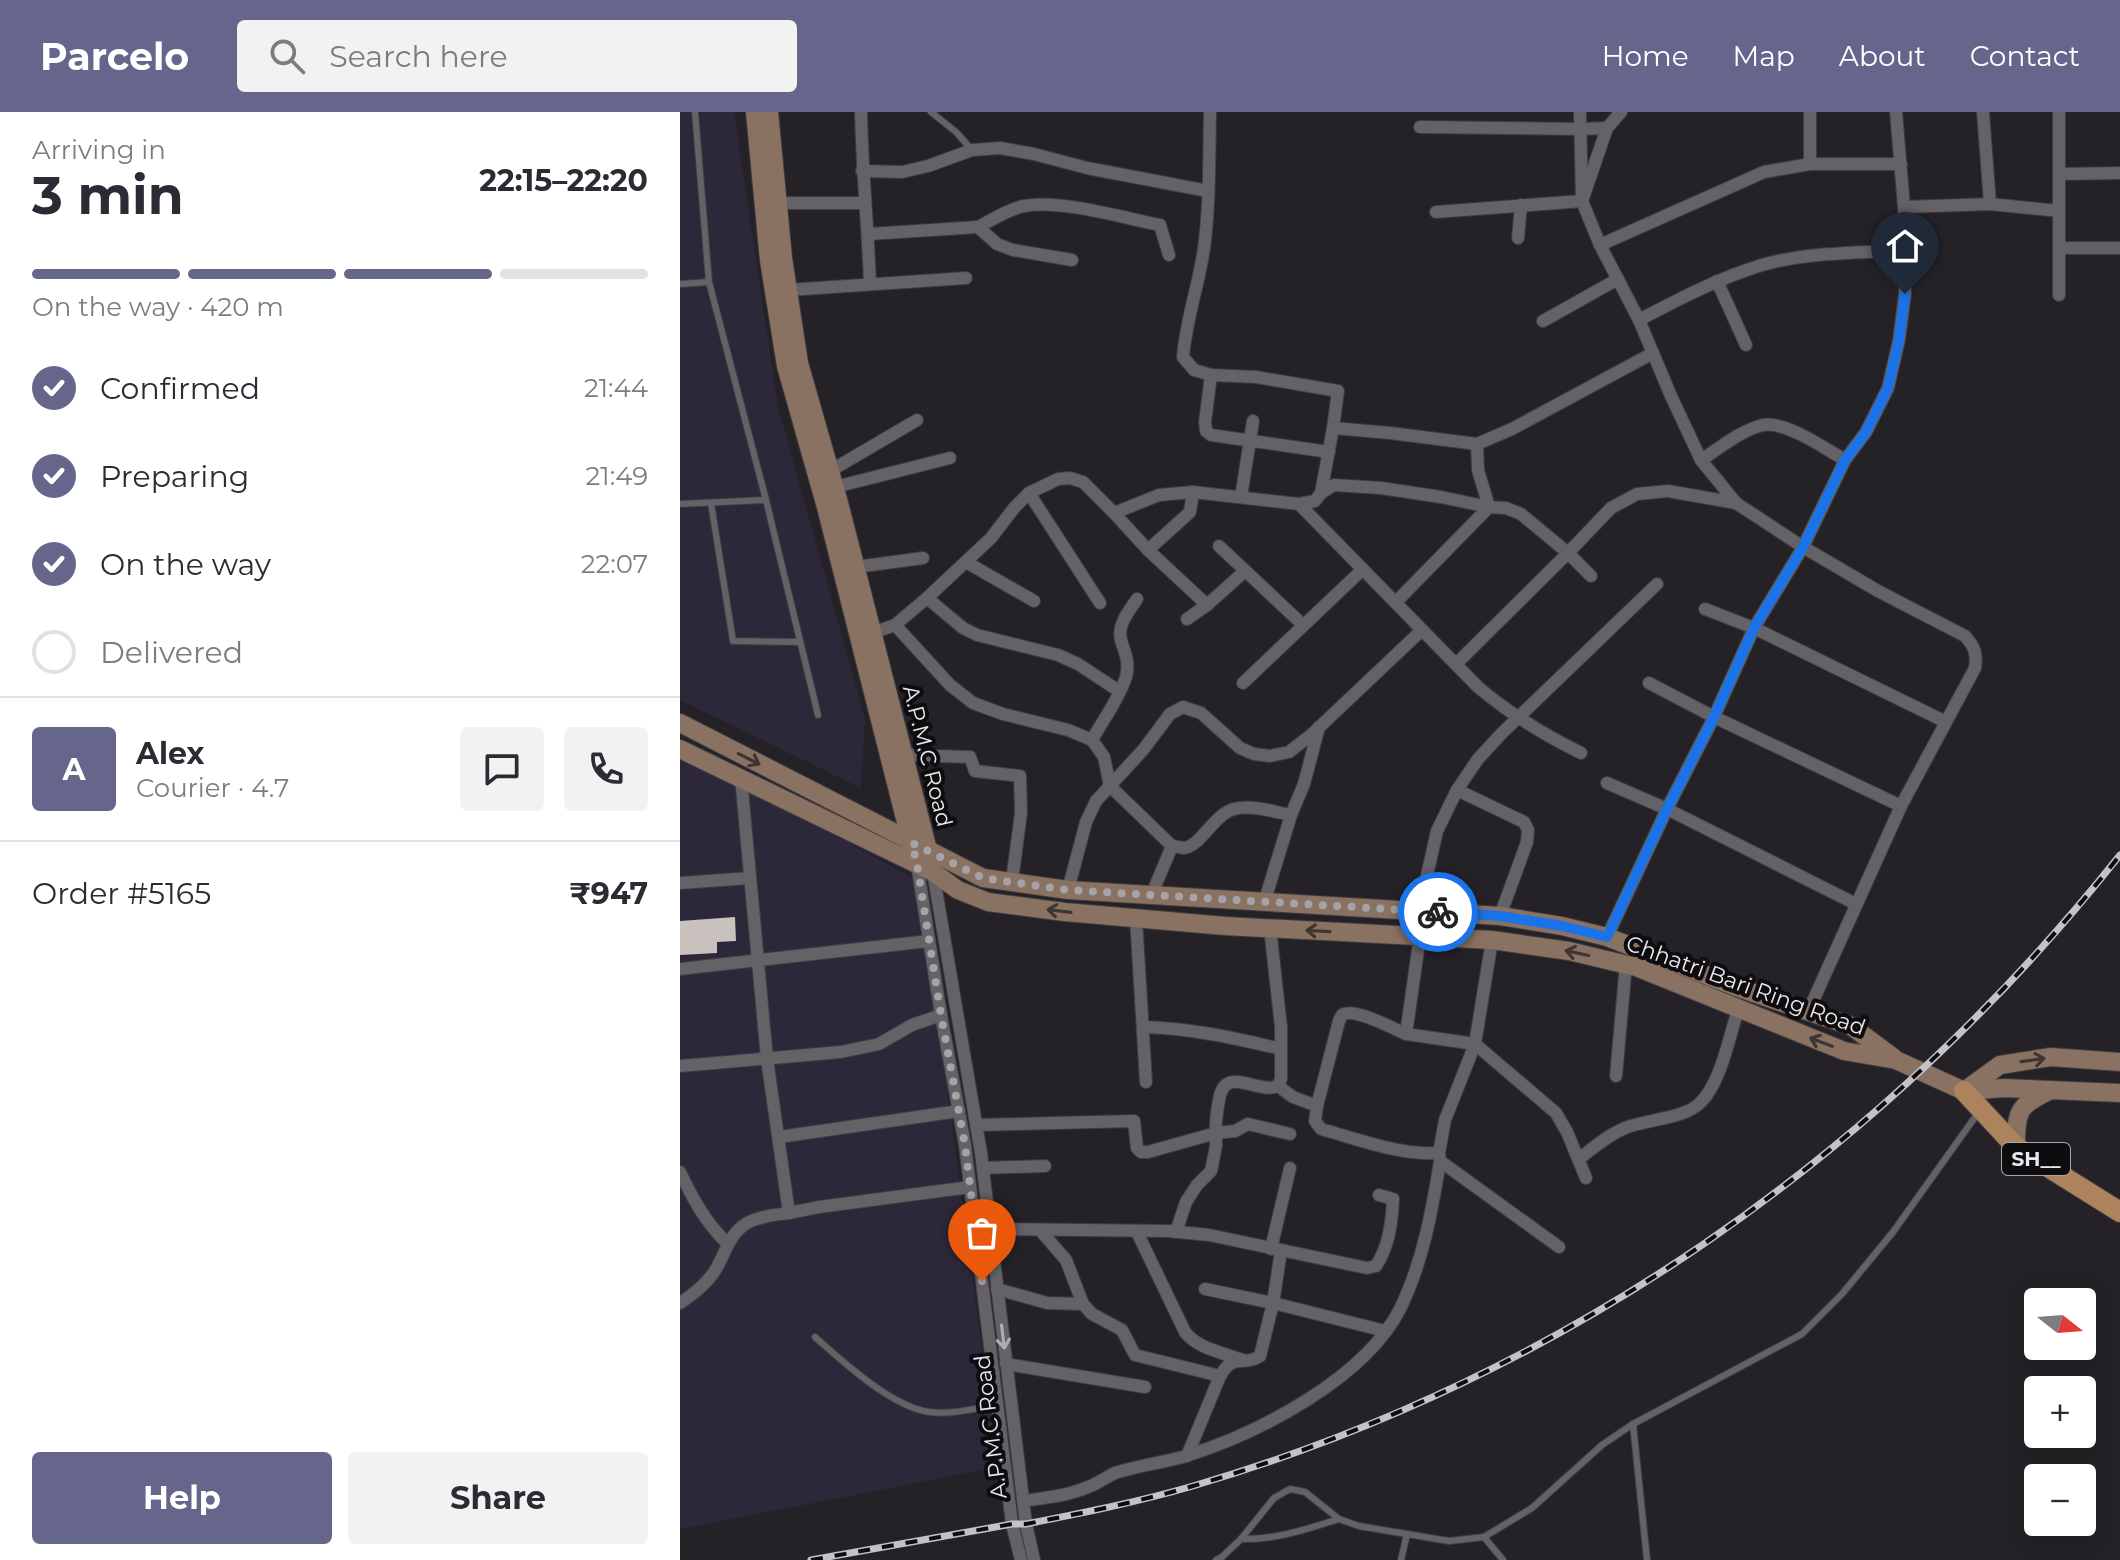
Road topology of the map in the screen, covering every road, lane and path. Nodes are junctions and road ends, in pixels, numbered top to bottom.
1 (695, 112) edge
2 (755, 112) edge
3 (769, 112) edge
4 (861, 112) edge
5 (931, 112) edge
6 (1210, 112) edge
7 (1580, 112) edge
8 (1621, 112) edge
9 (1810, 112) edge
10 (1896, 112) edge
11 (1983, 112) edge
12 (2059, 112) edge
13 (1420, 127) dead end
14 (1607, 128) junction
15 (1581, 129) junction
16 (972, 150) junction
17 (1810, 164) junction
18 (1901, 164) junction
19 (862, 171) junction
20 (2120, 173) edge
21 (2059, 174) junction
22 (1208, 191) junction
23 (1582, 201) junction
24 (778, 203) junction
25 (865, 203) junction
26 (1990, 204) junction
27 (1521, 205) junction
28 (1904, 207) junction
29 (2059, 211) junction
30 (1436, 212) dead end
31 (978, 227) junction
32 (869, 234) junction
33 (1518, 238) dead end
34 (1600, 245) junction
35 (2060, 248) junction
36 (2120, 248) edge
37 (1904, 250) junction
38 (1169, 255) dead end
39 (1072, 260) dead end
40 (966, 278) dead end
41 (1618, 279) junction
42 (1717, 281) junction
43 (709, 282) junction
44 (680, 284) edge
45 (870, 284) junction
46 (788, 290) junction
47 (2059, 295) dead end
48 (1639, 320) junction
49 (1543, 321) dead end
50 (1746, 345) dead end
51 (1653, 353) junction
52 (1211, 375) junction
53 (917, 420) dead end
54 (1253, 421) dead end
55 (1333, 428) junction
56 (1250, 441) junction
57 (1477, 444) junction
58 (1329, 452) junction
59 (950, 458) dead end
60 (1701, 460) junction
61 (1845, 460) junction
62 (832, 479) junction
63 (1193, 492) junction
64 (1029, 493) junction
65 (1321, 493) junction
66 (1241, 497) junction
67 (766, 500) junction
68 (711, 503) junction
69 (1736, 503) junction
70 (680, 504) edge
71 (1299, 504) junction
72 (1489, 507) junction
73 (1114, 513) junction
74 (1219, 546) dead end
75 (1803, 547) junction
76 (1148, 550) junction
77 (1568, 553) junction
78 (923, 558) dead end
79 (966, 562) junction
80 (856, 567) junction
81 (1363, 569) junction
82 (1245, 571) junction
83 (1591, 576) dead end
84 (1657, 584) dead end
85 (927, 598) junction
86 (1137, 599) dead end
87 (1034, 601) dead end
88 (1396, 602) junction
89 (1100, 603) dead end
90 (1207, 605) junction
91 (1705, 609) dead end
92 (1187, 619) dead end
93 (895, 625) junction
94 (1303, 625) junction
95 (1754, 628) junction
96 (1422, 630) junction
97 (872, 633) junction
98 (799, 642) junction
99 (1456, 664) junction
100 (1243, 683) dead end
101 (1649, 683) dead end
102 (1119, 691) junction
103 (818, 715) dead end
104 (1519, 717) junction
105 (1714, 717) junction
106 (1946, 722) junction
107 (680, 723) edge
108 (1319, 727) junction
109 (1092, 740) junction
110 (680, 749) edge
111 (1581, 753) dead end
112 (903, 755) junction
113 (741, 778) junction
114 (1607, 783) dead end
115 (1110, 786) junction
116 (1457, 790) junction
117 (1901, 806) junction
118 (1667, 809) junction
119 (1291, 815) junction
120 (1172, 846) junction
121 (922, 858) junction
122 (750, 878) junction
123 (1012, 881) junction
124 (680, 883) edge
125 (1068, 890) junction
126 (1151, 896) junction
127 (1264, 903) junction
128 (1856, 904) junction
129 (1419, 911) junction
130 (1500, 916) junction
131 (1136, 918) junction
132 (1270, 928) junction
133 (1420, 936) junction
134 (1607, 937) junction
135 (1492, 940) junction
136 (929, 941) junction
137 (757, 960) junction
138 (1626, 964) junction
139 (680, 969) edge
140 (1738, 1010) junction
141 (1808, 1012) junction
142 (941, 1015) junction
143 (1143, 1027) junction
144 (1406, 1034) junction
145 (1475, 1044) junction
146 (1281, 1049) junction
147 (680, 1059) edge
148 (767, 1059) junction
149 (1896, 1060) junction
150 (2120, 1062) edge
151 (680, 1066) edge
152 (1616, 1076) dead end
153 (1146, 1082) dead end
154 (1278, 1086) junction
155 (2054, 1089) junction
156 (1964, 1091) junction
157 (2120, 1093) edge
158 (1317, 1106) junction
159 (1981, 1109) junction
160 (959, 1111) junction
161 (976, 1125) junction
162 (1216, 1133) junction
163 (1290, 1134) dead end
164 (779, 1137) junction
165 (2016, 1147) junction
166 (1440, 1157) junction
167 (1579, 1159) junction
168 (1045, 1166) dead end
169 (983, 1168) junction
170 (1290, 1168) dead end
171 (680, 1172) edge
172 (1586, 1178) dead end
173 (970, 1187) junction
174 (1379, 1195) dead end
175 (2120, 1212) edge
176 (789, 1213) junction
177 (990, 1229) junction
178 (1040, 1230) junction
179 (1137, 1232) junction
180 (1176, 1232) junction
181 (727, 1243) junction
182 (1559, 1247) dead end
183 (1276, 1250) junction
184 (997, 1289) junction
185 (1205, 1289) dead end
186 (680, 1303) edge
187 (1273, 1303) junction
188 (1083, 1304) junction
189 (1385, 1331) junction
190 (815, 1337) dead end
191 (1244, 1360) junction
192 (1006, 1364) junction
193 (1220, 1376) junction
194 (1145, 1387) dead end
195 (997, 1405) junction
196 (1633, 1424) junction
197 (1187, 1456) junction
198 (1023, 1501) junction
199 (1339, 1519) junction
200 (1407, 1534) junction
201 (1484, 1537) junction
202 (1241, 1539) junction
203 (1021, 1560) edge
204 (1034, 1560) edge
205 (1216, 1560) edge
206 (1401, 1560) edge
207 (1503, 1560) edge
208 (1647, 1560) edge

1 - 43 lane
2 - 121 main road, A.P.M.C Road
3 - 24 main road, A.P.M.C Road
4 - 19 street
5 - 16 lane
6 - 22 street
7 - 15 street
8 - 14 street
9 - 17 street
10 - 18 street
11 - 26 street
12 - 21 street
13 - 15 street
14 - 15 street
14 - 23 street
15 - 23 street
16 - 19 street
16 - 22 street
17 - 18 street
17 - 34 street
18 - 28 street
19 - 25 street
20 - 21 street
21 - 29 street
22 - 52 street
23 - 27 street
23 - 34 street
24 - 25 street
24 - 46 main road, A.P.M.C Road
25 - 32 street
26 - 28 street
26 - 29 street
27 - 30 street
27 - 33 street
28 - 37 street
29 - 35 street
31 - 32 street
31 - 38 street
31 - 39 street
32 - 45 street
34 - 41 street
35 - 36 street
35 - 47 street
37 - 42 street
37 - 61 street
40 - 45 street
41 - 48 street
41 - 49 street
42 - 48 street
42 - 50 street
43 - 44 lane
43 - 67 lane
45 - 46 street
46 - 62 main road, A.P.M.C Road
48 - 51 street
51 - 57 street
51 - 60 street
52 - 55 street
52 - 56 street
53 - 62 street
54 - 56 street
55 - 57 street
55 - 58 street
56 - 58 street
56 - 66 street
57 - 72 street
58 - 65 street
59 - 62 street
60 - 61 street
60 - 69 street
61 - 75 street
62 - 80 main road, A.P.M.C Road
63 - 66 street
63 - 73 street
63 - 76 street
64 - 73 street
64 - 79 street
64 - 89 street
65 - 71 street
65 - 72 street
66 - 71 street
67 - 68 lane
67 - 98 lane
68 - 70 lane
68 - 98 lane
69 - 75 street
69 - 77 street
71 - 81 street
72 - 77 street
72 - 88 street
73 - 76 street
74 - 82 street
75 - 95 street
75 - 106 street
76 - 90 street
77 - 83 street
77 - 99 street
78 - 80 street
79 - 85 street
79 - 87 street
80 - 97 main road, A.P.M.C Road
81 - 88 street
81 - 94 street
82 - 90 street
82 - 94 street
84 - 104 street
85 - 93 street
85 - 102 street
86 - 102 street
88 - 96 street
90 - 92 street
91 - 95 street
93 - 97 street
93 - 109 street
94 - 100 street
95 - 105 street
95 - 106 street
96 - 99 street
96 - 108 street
97 - 112 main road, A.P.M.C Road
98 - 103 lane
99 - 104 street
101 - 105 street
102 - 109 street
104 - 111 street
104 - 116 street
105 - 117 street
105 - 118 street
106 - 117 street
107 -> 121 main road
108 - 115 street
108 - 119 street
109 - 115 street
110 - 113 main road, Chhatri Bari Ring Road
112 - 121 main road, A.P.M.C Road
112 - 123 street
113 - 121 main road, Chhatri Bari Ring Road
113 - 122 street
114 - 118 street
115 - 120 street
115 - 125 street
116 - 129 street
116 - 130 street
117 - 128 street
118 - 128 street
118 - 134 street
119 - 120 street
119 - 127 street
120 - 126 street
121 - 123 main road
131 -> 121 main road, Chhatri Bari Ring Road
121 - 136 street, A.P.M.C Road
121 - 161 street, A.P.M.C Road
122 - 124 street
122 - 137 street
123 - 125 main road
125 - 126 main road
126 - 127 main road
127 - 129 main road
128 - 141 street
129 - 130 main road
130 - 134 main road
131 - 132 main road, Chhatri Bari Ring Road
131 - 143 street
133 -> 132 main road, Chhatri Bari Ring Road
132 - 146 street
133 - 135 main road, Chhatri Bari Ring Road
133 - 144 street
134 - 141 main road
138 -> 135 main road, Chhatri Bari Ring Road
135 - 145 street
136 - 137 street
136 - 142 street, A.P.M.C Road
137 - 139 street
137 - 148 street
138 - 140 main road, Chhatri Bari Ring Road
138 - 152 street
149 -> 140 main road, Chhatri Bari Ring Road
140 - 167 street
141 - 149 main road
142 - 148 street
142 - 160 street, A.P.M.C Road
143 - 146 street
143 - 153 street
144 - 145 street
144 - 158 street
145 - 166 street
145 - 167 street
146 - 154 street
147 - 151 street
148 - 151 street
148 - 164 street
149 - 156 main road, Chhatri Bari Ring Road
156 -> 150 main road
154 - 158 street
154 - 162 street
155 - 156 main road
155 - 157 main road
155 - 165 main road
156 - 159 main road, SH__
158 - 166 street
159 - 165 main road, SH__
159 - 196 lane
160 - 164 street
160 - 173 street, A.P.M.C Road
161 - 162 street
161 - 169 street, A.P.M.C Road
162 - 163 street
162 - 180 street
164 - 176 street
165 - 175 main road, SH__
166 - 182 street
166 - 189 street
167 - 172 street
168 - 169 street
169 - 177 street, A.P.M.C Road
170 - 183 street
171 - 181 street
173 - 176 street
173 - 195 street, A.P.M.C Road
174 - 183 street
176 - 181 street
177 - 178 street
177 - 184 street, A.P.M.C Road
178 - 179 street
178 - 188 street
179 - 180 street
179 - 191 street
180 - 183 street
181 - 186 street
183 - 187 street
184 - 188 street
184 -> 192 street, A.P.M.C Road
185 - 187 street
187 - 189 street
187 - 191 street
188 - 193 street
189 - 197 street
190 - 195 lane
191 - 193 street
192 - 194 street
192 - 198 street, A.P.M.C Road
193 - 197 street
195 - 203 street, A.P.M.C Road
196 - 201 lane
196 - 208 lane
197 - 198 street
198 - 204 street, A.P.M.C Road
199 - 200 lane
199 - 202 lane
199 - 202 lane
200 - 201 lane
200 - 206 lane
201 - 207 lane
202 - 205 lane

